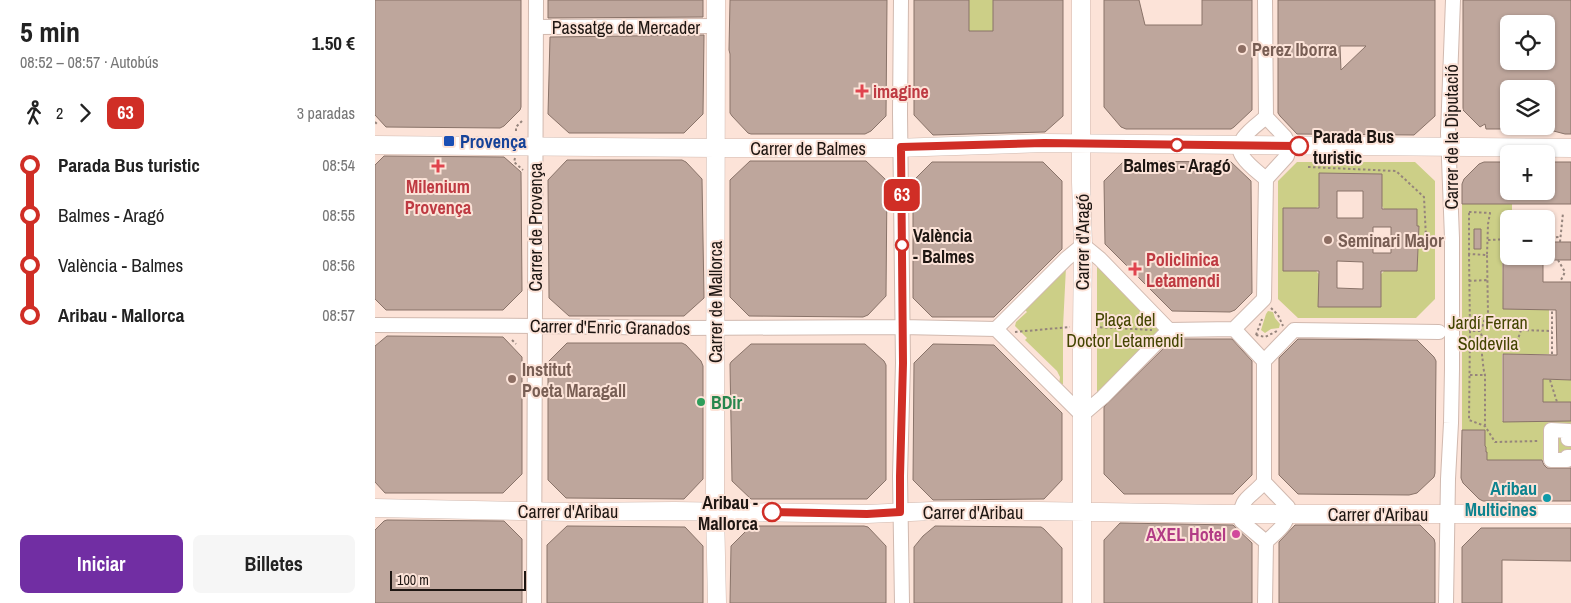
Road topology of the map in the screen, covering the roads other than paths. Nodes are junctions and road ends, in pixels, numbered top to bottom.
1 (536, 0) edge
2 (715, 0) edge
3 (901, 0) edge
4 (1081, 0) edge
5 (1265, 0) edge
6 (1453, 0) edge
7 (716, 26) junction
8 (536, 27) junction
9 (1262, 120) junction
10 (1081, 144) junction
11 (375, 145) edge
12 (1241, 146) junction
13 (534, 147) junction
14 (901, 147) junction
15 (1448, 147) junction
16 (716, 148) junction
17 (1571, 148) edge
18 (1288, 151) junction
19 (1265, 179) junction
20 (1083, 245) junction
21 (375, 326) edge
22 (534, 326) junction
23 (715, 327) junction
24 (902, 327) junction
25 (995, 329) junction
26 (1163, 330) junction
27 (1234, 330) junction
28 (1439, 332) dead end
29 (1264, 361) junction
30 (1082, 415) junction
31 (1571, 439) edge
32 (1571, 457) edge
33 (1264, 482) junction
34 (375, 508) edge
35 (535, 511) junction
36 (715, 511) junction
37 (900, 512) junction
38 (1082, 512) junction
39 (1289, 513) junction
40 (1241, 514) junction
41 (1447, 514) junction
42 (1571, 514) edge
43 (1265, 542) junction
44 (534, 603) edge
45 (717, 603) edge
46 (902, 603) edge
47 (1082, 603) edge
48 (1265, 603) edge
49 (1446, 603) edge

1 - 8 street, Carrer de Provença
2 - 7 main road, Carrer de Mallorca
3 - 14 street
4 - 10 main road, Carrer d'Aragó
5 - 9 street
6 - 15 street, Carrer de la Diputació
7 - 8 street, Passatge de Mercader
7 - 16 main road, Carrer de Mallorca
8 - 13 street, Carrer de Provença
9 - 12 street
9 - 18 street
10 - 12 main road, Carrer de Balmes
10 - 14 main road, Carrer de Balmes
10 - 20 main road, Carrer d'Aragó
11 - 13 main road, Carrer de Balmes
12 - 18 main road, Carrer de Balmes
12 - 19 street
13 - 16 main road, Carrer de Balmes
13 - 22 street, Carrer de Provença
14 - 16 main road, Carrer de Balmes
14 - 24 street
15 - 17 main road, Carrer de Balmes
15 - 18 main road, Carrer de Balmes
15 - 41 street, Carrer de la Diputació
16 - 23 main road, Carrer de Mallorca
18 - 19 street
19 - 27 street
20 - 25 street
20 - 26 street
20 - 30 main road, Carrer d'Aragó
21 - 22 street, Carrer d'Enric Granados
22 - 23 street, Carrer d'Enric Granados
22 - 35 street, Carrer de Provença
23 - 24 street, Carrer d'Enric Granados
23 - 36 main road, Carrer de Mallorca
24 - 25 street, Carrer d'Enric Granados
24 - 37 street
25 - 30 street
26 - 27 street
26 - 30 street
27 - 29 street
28 - 29 street
29 - 33 street
30 - 38 main road, Carrer d'Aragó
31 - 32 street
33 - 39 street
33 - 40 street
34 - 35 main road, Carrer d'Aribau
35 - 36 main road, Carrer d'Aribau
35 - 44 street, Carrer de Provença
36 - 37 main road, Carrer d'Aribau
36 - 45 main road, Carrer de Mallorca
37 - 38 main road, Carrer d'Aribau
37 - 46 street
38 - 40 main road, Carrer d'Aribau
38 - 47 main road, Carrer d'Aragó
39 - 40 main road, Carrer d'Aribau
39 - 41 main road, Carrer d'Aribau
39 - 43 street
40 - 43 street
41 - 42 main road, Carrer d'Aribau
41 - 49 street, Carrer de la Diputació
43 - 48 street

